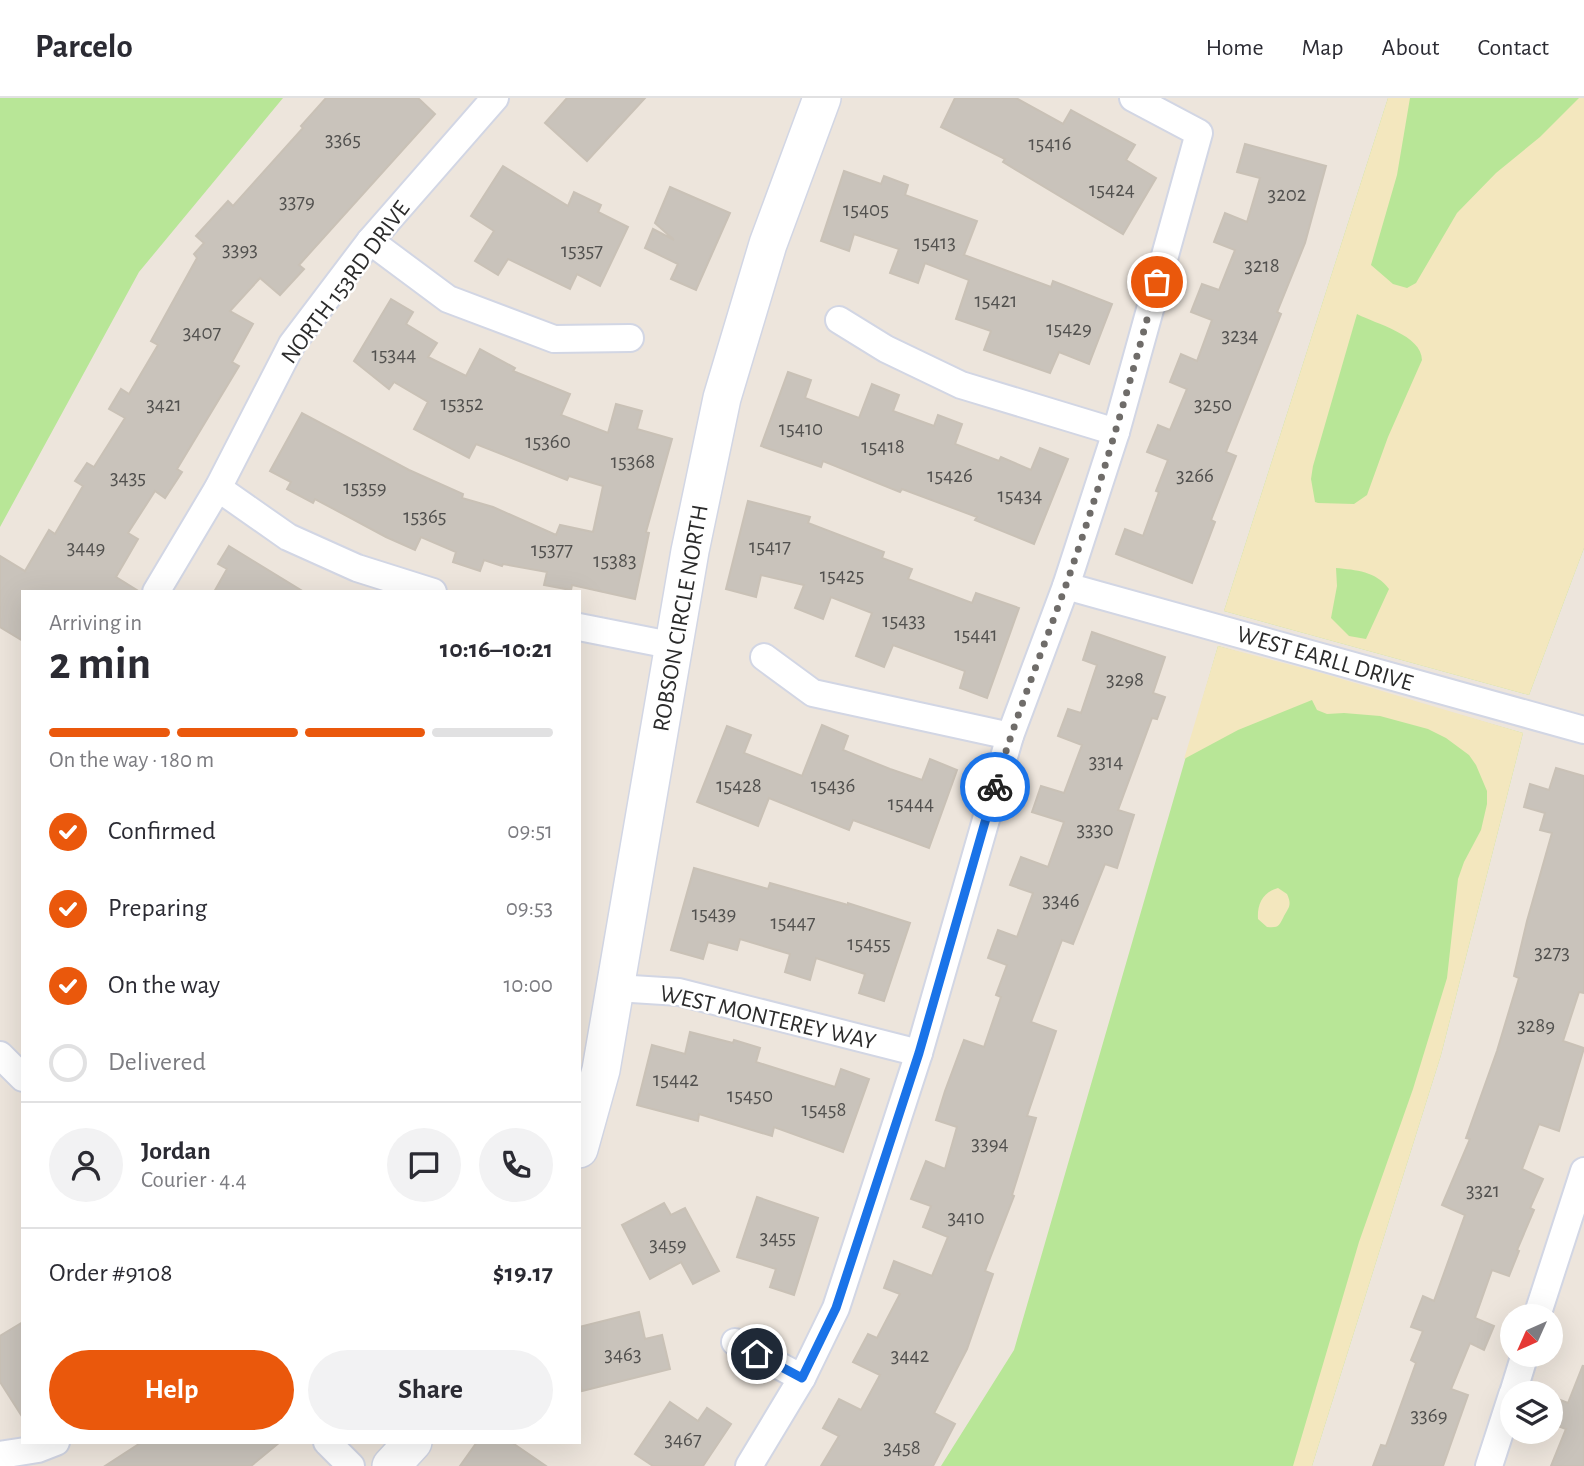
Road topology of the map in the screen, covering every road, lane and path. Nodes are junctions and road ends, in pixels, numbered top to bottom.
1 (495, 98) edge
2 (822, 98) edge
3 (1133, 98) edge
4 (370, 241) junction
5 (839, 320) dead end
6 (630, 338) dead end
7 (1116, 432) junction
8 (218, 488) junction
9 (1066, 586) junction
10 (157, 590) edge
11 (427, 590) edge
12 (581, 627) edge
13 (675, 646) junction
14 (764, 657) dead end
15 (1584, 730) edge
16 (1010, 736) junction
17 (616, 988) junction
18 (919, 1053) junction
19 (0, 1055) edge
20 (21, 1076) edge
21 (581, 1142) edge
22 (1584, 1171) edge
23 (1541, 1304) edge
24 (735, 1342) dead end
25 (802, 1378) junction
26 (1500, 1432) edge
27 (51, 1444) edge
28 (329, 1444) edge
29 (411, 1444) edge
30 (0, 1455) edge
31 (351, 1466) edge
32 (391, 1466) edge
33 (749, 1466) edge
34 (1489, 1466) edge

1 - 4 street, NORTH 153RD DRIVE
2 - 13 street, ROBSON CIRCLE NORTH
3 - 7 street
4 - 6 street
4 - 8 street, NORTH 153RD DRIVE
5 - 7 street
7 - 9 street
8 - 10 street, NORTH 153RD DRIVE
8 - 11 street
9 - 15 street, WEST EARLL DRIVE
9 - 16 street
12 - 13 street
13 - 17 street, ROBSON CIRCLE NORTH
14 - 16 street
16 - 18 street
17 - 18 street, WEST MONTEREY WAY
17 - 21 street, ROBSON CIRCLE NORTH
18 - 25 street
19 - 20 street
22 - 23 street
24 - 25 street
25 - 33 street
26 - 34 street
27 - 30 street
28 - 31 street
29 - 32 street

